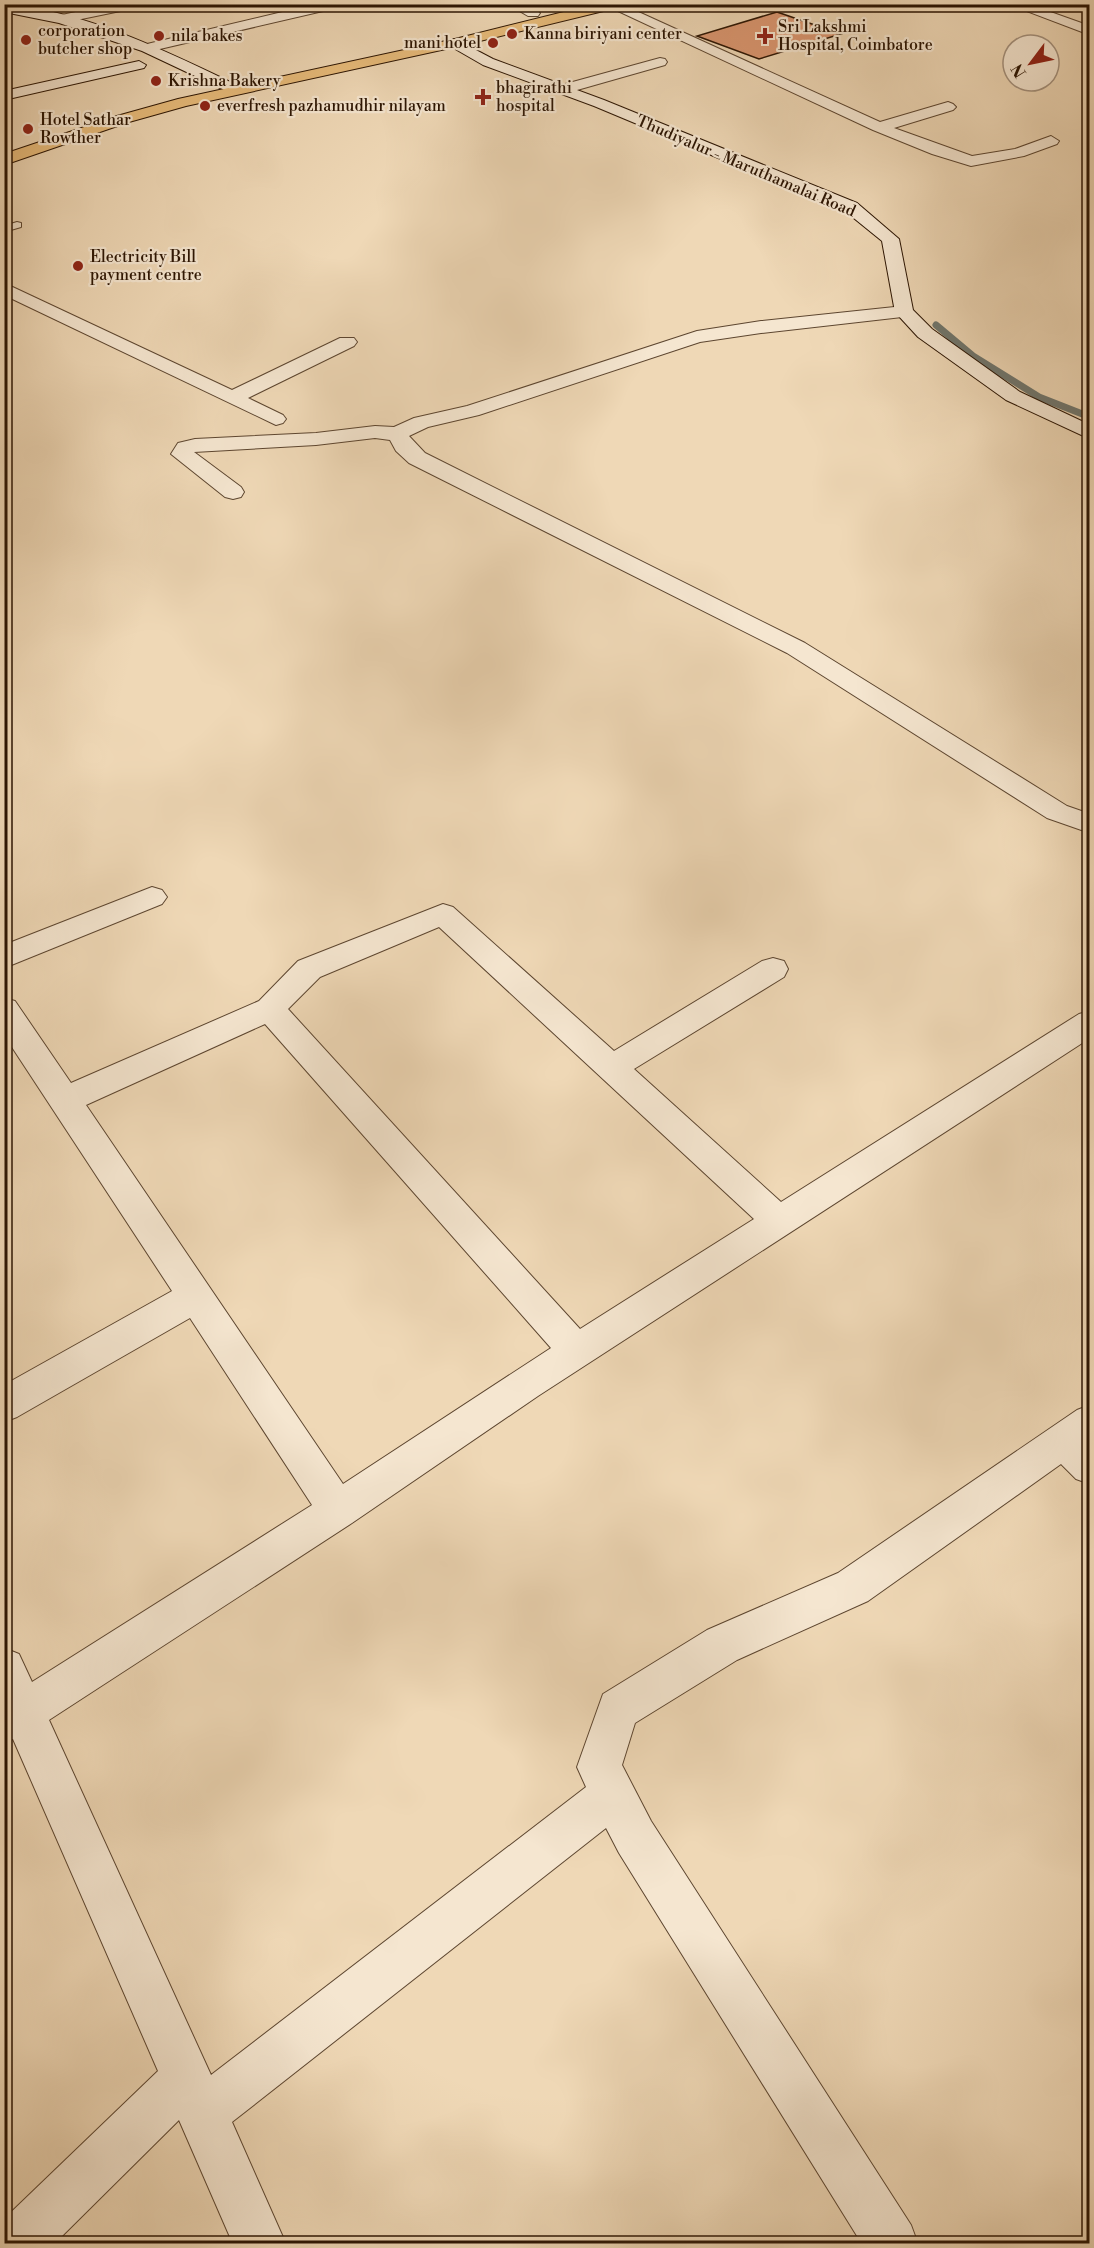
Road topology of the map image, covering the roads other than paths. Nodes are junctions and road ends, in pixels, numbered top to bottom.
1 (135, 4) edge
2 (336, 4) edge
3 (514, 4) edge
4 (565, 4) edge
5 (1014, 4) edge
6 (611, 5) edge
7 (4, 8) edge
8 (533, 12) junction
9 (56, 18) junction
10 (4, 19) edge
11 (1089, 31) edge
12 (455, 42) junction
13 (147, 48) junction
14 (116, 57) dead end
15 (660, 62) dead end
16 (139, 65) junction
17 (154, 72) dead end
18 (230, 87) junction
19 (563, 89) junction
20 (198, 90) junction
21 (4, 96) edge
22 (948, 107) dead end
23 (879, 127) junction
24 (1051, 141) dead end
25 (4, 148) edge
26 (4, 160) edge
27 (17, 225) dead end
28 (4, 230) edge
29 (4, 288) edge
30 (904, 312) junction
31 (347, 342) dead end
32 (232, 398) junction
33 (276, 419) dead end
34 (1089, 433) edge
35 (397, 434) junction
36 (233, 492) dead end
37 (1089, 824) edge
38 (152, 897) dead end
39 (4, 957) edge
40 (773, 969) dead end
41 (4, 1009) edge
42 (270, 1009) junction
43 (1089, 1022) edge
44 (611, 1068) junction
45 (65, 1100) junction
46 (779, 1221) junction
47 (196, 1296) junction
48 (577, 1351) junction
49 (4, 1405) edge
50 (1080, 1443) edge
51 (338, 1510) junction
52 (4, 1669) edge
53 (15, 1716) edge
54 (613, 1794) junction
55 (195, 2095) junction
56 (16, 2244) edge
57 (260, 2244) edge
58 (892, 2244) edge

1 - 9 street
2 - 13 street
3 - 8 street
4 - 8 highway
5 - 11 street
6 - 12 highway
6 - 23 street
7 - 9 street
8 - 18 highway
9 - 10 street
9 - 13 street
12 - 18 highway
12 - 19 street, Thudiyalur - Maruthamalai Road
13 - 18 street
14 - 16 street
15 - 19 street
16 - 17 street
16 - 21 street
18 - 20 highway
19 - 30 street, Thudiyalur - Maruthamalai Road
20 - 25 highway
20 - 26 highway
22 - 23 street
23 - 24 street
27 - 28 lane
29 - 32 street
30 - 34 street
30 - 35 street
31 - 32 street
32 - 33 street
35 - 36 street
35 - 37 street
38 - 39 street
40 - 44 street
41 - 45 street
42 - 44 street
42 - 45 street
42 - 48 street
43 - 46 street
44 - 46 street
45 - 47 street
46 - 48 street
47 - 49 street
47 - 51 street
48 - 51 street
50 - 54 street
51 - 53 street
52 - 53 street
53 - 55 street
54 - 55 street
54 - 58 street
55 - 56 street
55 - 57 street

